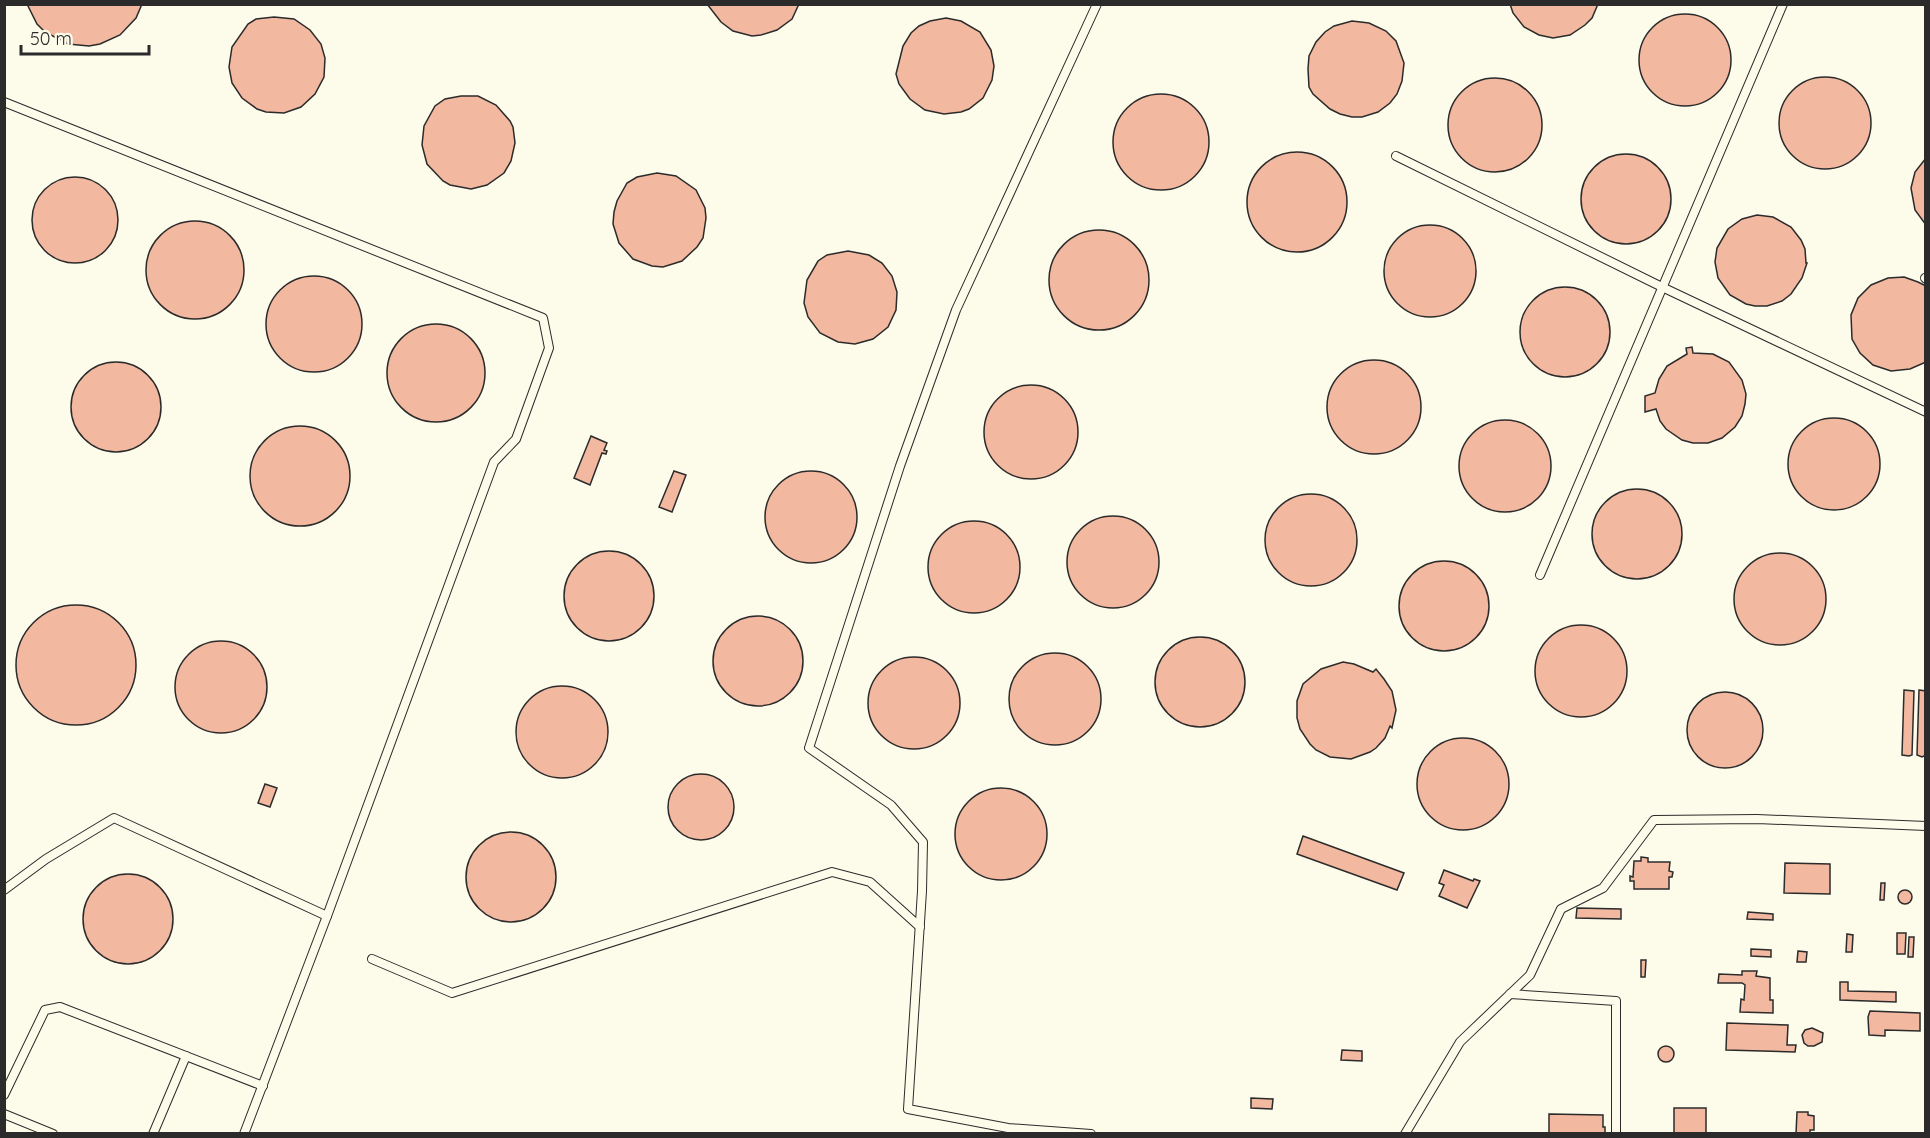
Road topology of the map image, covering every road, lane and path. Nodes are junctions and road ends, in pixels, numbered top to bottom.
1 (1096, 4) edge
2 (1783, 4) edge
3 (4, 102) edge
4 (1396, 156) dead end
5 (1662, 287) junction
6 (1926, 412) edge
7 (1540, 575) dead end
8 (1926, 826) edge
9 (4, 890) edge
10 (327, 916) junction
11 (920, 927) junction
12 (372, 959) dead end
13 (1510, 994) junction
14 (186, 1056) junction
15 (263, 1086) junction
16 (4, 1095) edge
17 (4, 1114) edge
18 (53, 1134) edge
19 (153, 1134) edge
20 (244, 1134) edge
21 (1091, 1134) edge
22 (1405, 1134) edge
23 (1616, 1134) edge

1 - 11 lane
2 - 5 lane
3 - 10 lane
4 - 5 lane
5 - 6 lane
5 - 7 lane
8 - 13 lane
9 - 10 lane
10 - 15 lane
11 - 12 lane
11 - 21 lane
13 - 22 lane
13 - 23 lane
14 - 15 lane
14 - 16 lane
14 - 19 lane
15 - 20 lane
17 - 18 lane

